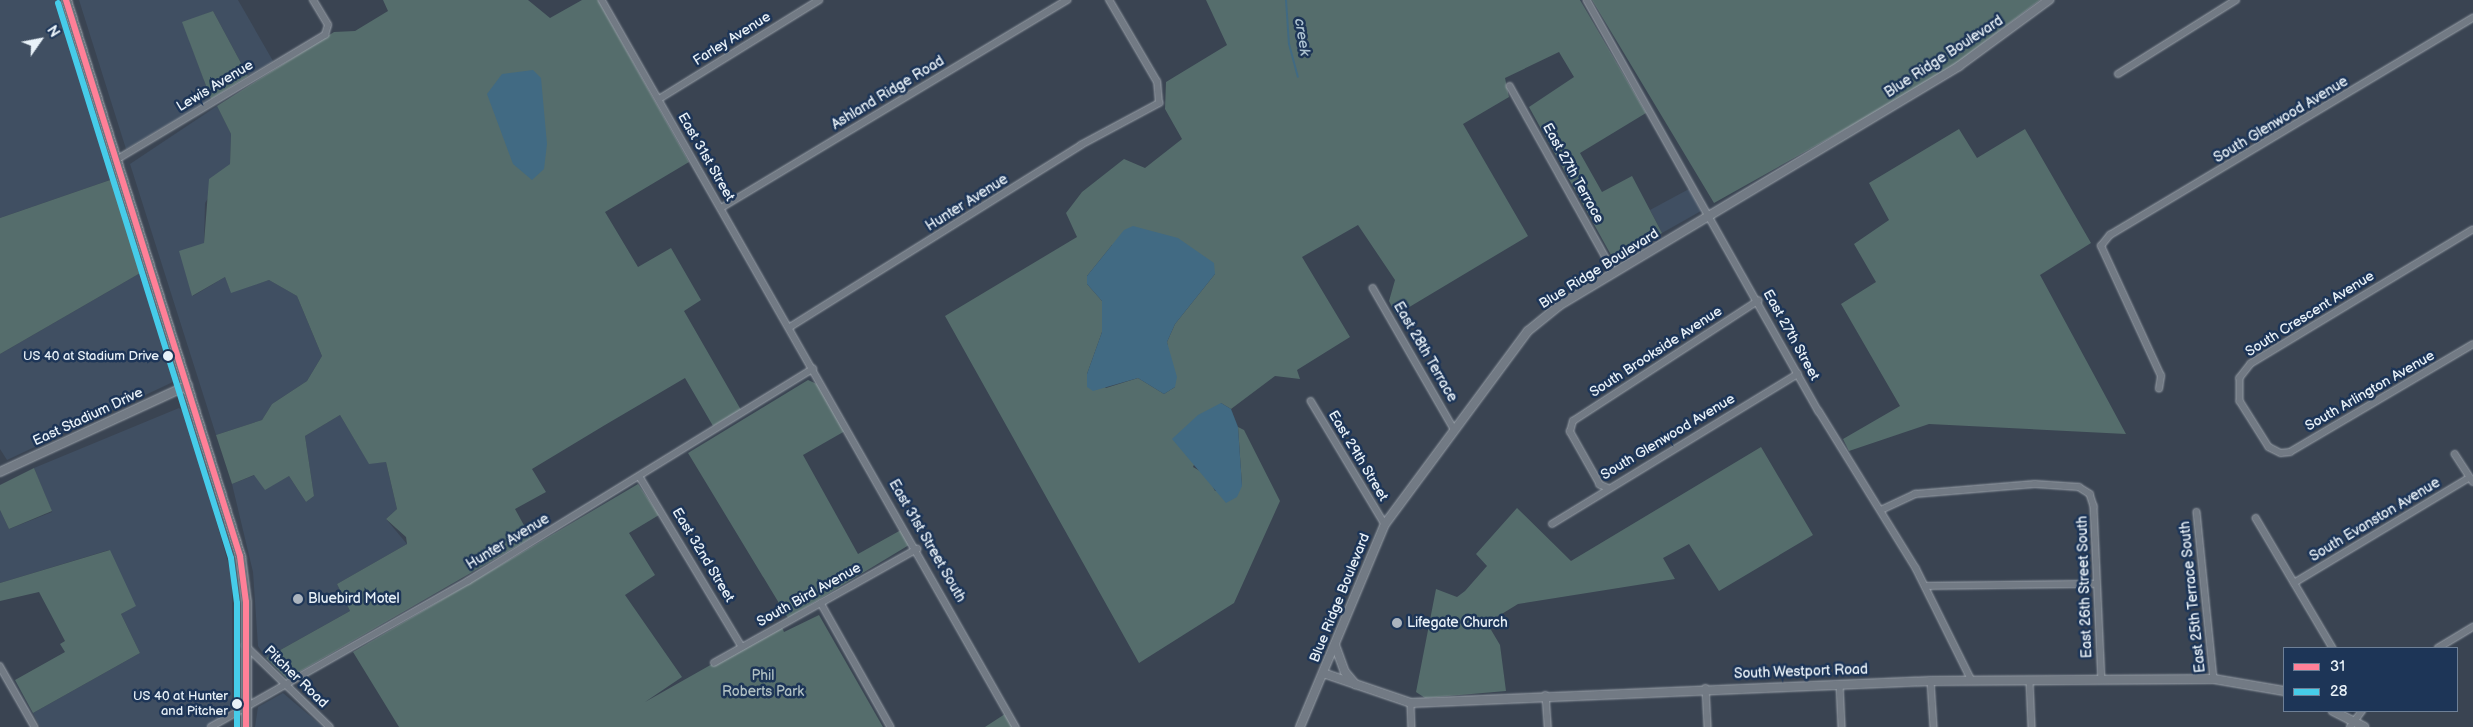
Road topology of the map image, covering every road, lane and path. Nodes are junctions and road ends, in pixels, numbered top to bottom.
1 (66, 0) edge
2 (313, 0) edge
3 (602, 0) edge
4 (819, 0) edge
5 (1067, 0) edge
6 (1108, 0) edge
7 (1587, 0) edge
8 (2049, 0) edge
9 (2236, 0) edge
10 (2473, 18) edge
11 (2118, 74) dead end
12 (1510, 86) dead end
13 (659, 99) junction
14 (116, 160) junction
15 (721, 208) junction
16 (1711, 214) junction
17 (2473, 230) edge
18 (1614, 272) junction
19 (1373, 288) dead end
20 (1758, 301) junction
21 (790, 327) junction
22 (2473, 344) edge
23 (813, 369) junction
24 (1798, 374) junction
25 (188, 385) junction
26 (2160, 389) dead end
27 (1311, 401) dead end
28 (1454, 429) junction
29 (2277, 452) joint
30 (2455, 454) dead end
31 (0, 472) edge
32 (640, 476) junction
33 (2471, 480) edge
34 (1606, 488) junction
35 (1881, 510) junction
36 (2197, 512) dead end
37 (2256, 518) dead end
38 (1385, 524) junction
39 (1552, 524) dead end
40 (917, 548) junction
41 (2294, 583) junction
42 (2096, 584) junction
43 (1926, 586) junction
44 (821, 603) junction
45 (2473, 627) edge
46 (245, 645) junction
47 (1334, 645) junction
48 (742, 647) junction
49 (2332, 647) edge
50 (2440, 647) edge
51 (714, 663) dead end
52 (0, 666) edge
53 (1323, 673) junction
54 (2214, 679) junction
55 (2102, 680) junction
56 (1931, 681) junction
57 (1972, 681) junction
58 (2030, 681) junction
59 (286, 684) junction
60 (1840, 684) junction
61 (1356, 686) junction
62 (1706, 688) junction
63 (2283, 692) edge
64 (1546, 695) junction
65 (1411, 704) junction
66 (247, 706) junction
67 (2334, 712) edge
68 (2361, 712) edge
69 (2353, 725) edge
70 (35, 727) edge
71 (211, 727) edge
72 (246, 727) edge
73 (330, 727) edge
74 (890, 727) edge
75 (1016, 727) edge
76 (1300, 727) edge
77 (1412, 727) edge
78 (1548, 727) edge
79 (1708, 727) edge
80 (1842, 727) edge
81 (1934, 727) edge
82 (2032, 727) edge
83 (2364, 727) edge

1 - 14 main road
2 - 14 street, Lewis Avenue
3 - 13 street, East 31st Street
4 - 13 street, Farley Avenue
5 - 15 street, Ashland Ridge Road
6 - 21 street, Hunter Avenue
7 - 16 street, East 27th Street
8 - 16 main road, Blue Ridge Boulevard
9 - 11 street
10 - 26 street, South Glenwood Avenue
12 - 18 street, East 27th Terrace
13 - 15 street, East 31st Street
14 - 25 main road
15 - 21 street, East 31st Street
16 - 18 main road, Blue Ridge Boulevard
16 - 20 street, East 27th Street
17 - 29 street, South Crescent Avenue
18 - 28 main road, Blue Ridge Boulevard
19 - 28 street, East 28th Terrace
20 - 24 street, East 27th Street
20 - 34 street, South Brookside Avenue
21 - 23 street, East 31st Street
22 - 29 street, South Arlington Avenue
23 - 32 street, Hunter Avenue
23 - 40 street, East 31st Street South
24 - 34 street, South Glenwood Avenue
24 - 35 street, East 27th Street
25 - 31 main road, East Stadium Drive
25 - 46 main road
27 - 38 street, East 29th Street
28 - 38 main road, Blue Ridge Boulevard
30 - 33 street
32 - 48 street, East 32nd Street
32 - 59 street, Hunter Avenue
33 - 41 street, South Evanston Avenue
34 - 39 street, South Glenwood Avenue
35 - 42 street, East 26th Street South
35 - 43 street, East 27th Street
36 - 54 street, East 25th Terrace South
37 - 41 street
38 - 47 main road, Blue Ridge Boulevard
40 - 44 street, South Bird Avenue
40 - 75 street, East 31st Street South
41 - 49 street
42 - 43 street
42 - 55 street, East 26th Street South
43 - 57 street, East 27th Street
44 - 48 street, South Bird Avenue
44 - 74 street
45 - 50 street
46 - 59 street, Pitcher Road
46 - 66 main road
47 - 53 main road, Blue Ridge Boulevard
47 - 61 main road
48 - 51 street, South Bird Avenue
52 - 70 street
53 - 61 main road, South Westport Road
53 - 76 main road, Blue Ridge Boulevard
54 - 55 main road, South Westport Road
54 - 63 main road, South Westport Road
55 - 58 main road, South Westport Road
56 - 57 main road, South Westport Road
56 - 60 main road, South Westport Road
56 - 81 street
57 - 58 main road, South Westport Road
58 - 82 street
59 - 66 street, Hunter Avenue
59 - 73 street, Pitcher Road
60 - 62 main road, South Westport Road
60 - 80 street
61 - 65 main road, South Westport Road
62 - 64 main road, South Westport Road
62 - 79 street
64 - 65 main road, South Westport Road
64 - 78 street
65 - 77 street
66 - 71 street, Hunter Avenue
66 - 72 main road
67 - 69 main road
68 - 69 street
69 - 83 main road

